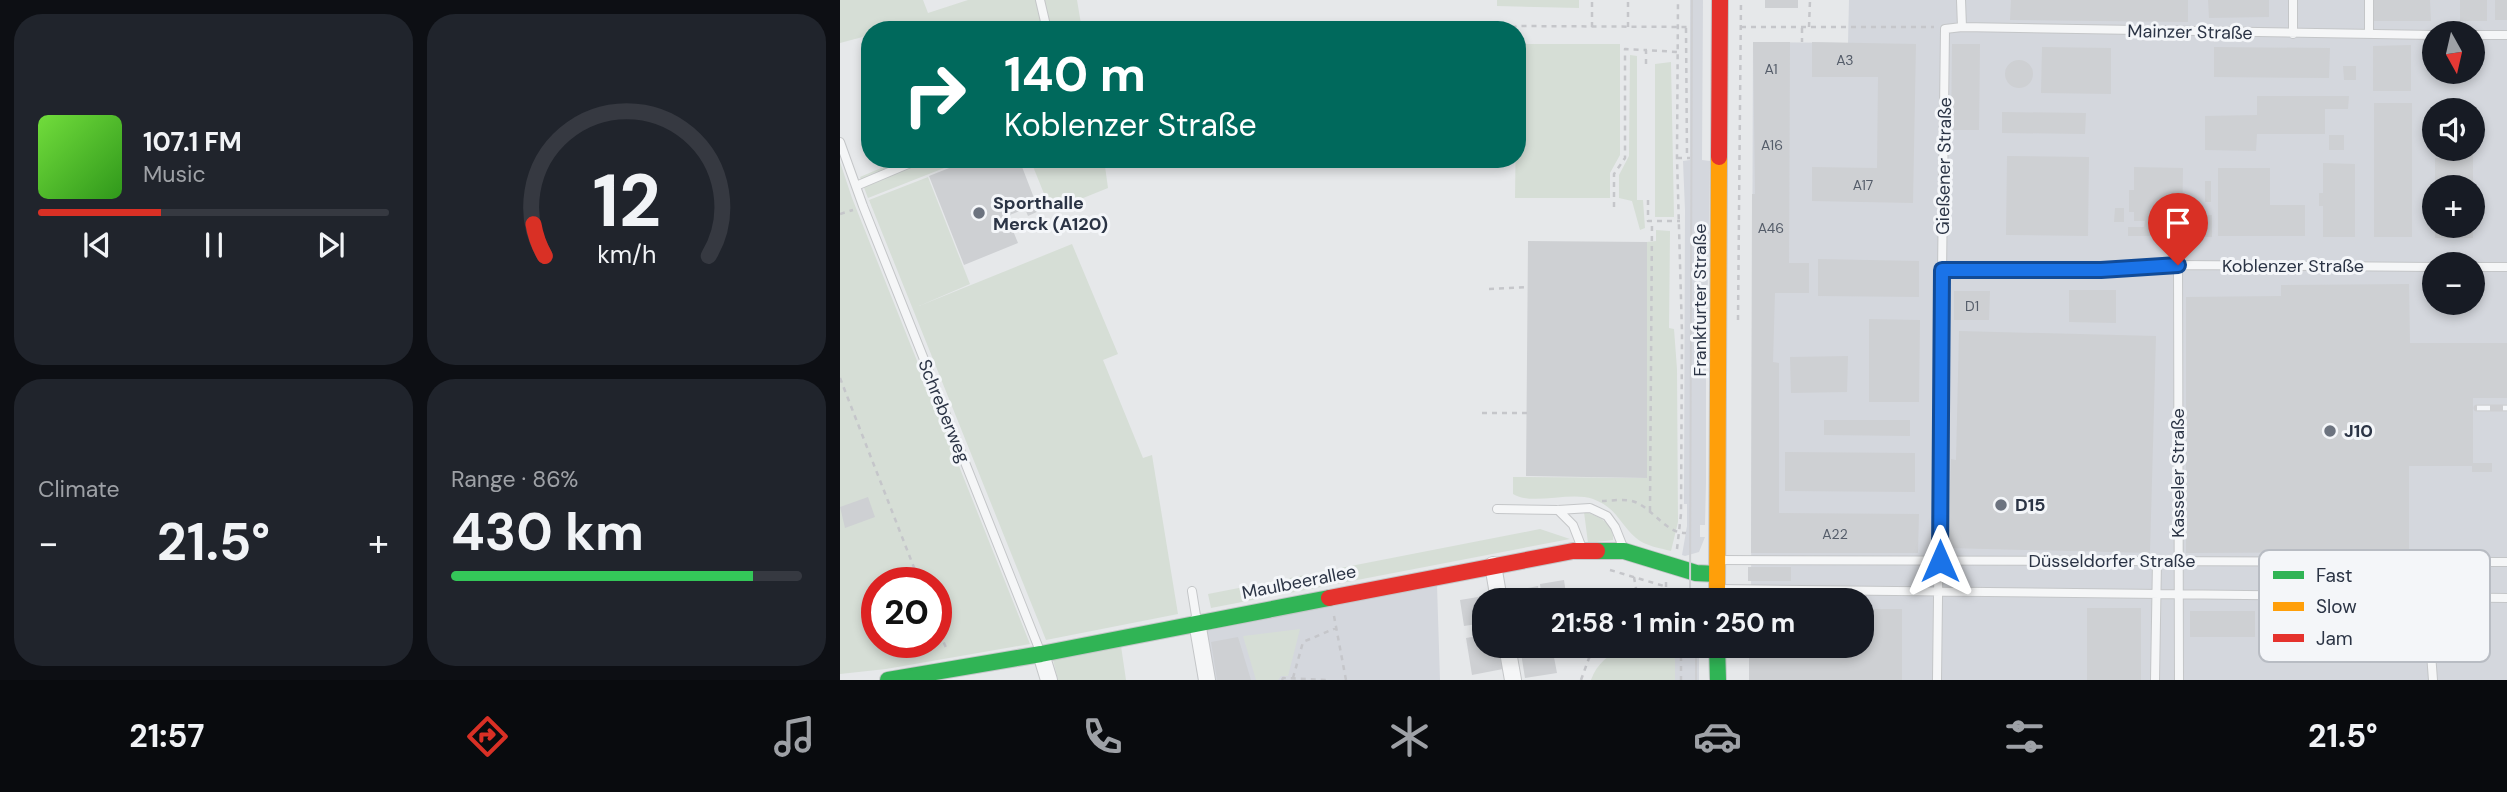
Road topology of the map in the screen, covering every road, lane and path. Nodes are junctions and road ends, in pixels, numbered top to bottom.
1 (1040, 0) edge
2 (1592, 0) edge
3 (1628, 0) edge
4 (1678, 0) edge
5 (1720, 0) edge
6 (1741, 0) edge
7 (1810, 0) edge
8 (1961, 0) edge
9 (2293, 0) edge
10 (2369, 0) edge
11 (1044, 21) edge
12 (1526, 26) edge
13 (1592, 26) junction
14 (1628, 27) junction
15 (1678, 27) junction
16 (1741, 27) junction
17 (1802, 27) junction
18 (1809, 27) junction
19 (1962, 27) junction
20 (1941, 28) junction
21 (2293, 34) junction
22 (2369, 34) junction
23 (2422, 35) edge
24 (2485, 35) edge
25 (2507, 35) edge
26 (1802, 42) dead end
27 (1646, 50) junction
28 (1677, 51) junction
29 (1646, 64) dead end
30 (840, 142) edge
31 (1677, 158) junction
32 (899, 168) edge
33 (856, 186) junction
34 (1648, 201) dead end
35 (863, 206) junction
36 (1615, 207) dead end
37 (840, 214) edge
38 (1652, 221) junction
39 (1680, 221) junction
40 (1739, 231) dead end
41 (2178, 265) junction
42 (2422, 267) edge
43 (2485, 267) edge
44 (2507, 267) edge
45 (1942, 270) junction
46 (1528, 288) dead end
47 (1489, 289) dead end
48 (840, 377) edge
49 (1528, 412) dead end
50 (1482, 413) dead end
51 (1590, 508) junction
52 (1497, 509) dead end
53 (1558, 510) junction
54 (1650, 510) junction
55 (1681, 533) junction
56 (1686, 533) dead end
57 (1583, 551) junction
58 (1624, 551) junction
59 (1676, 554) dead end
60 (1940, 561) junction
61 (2157, 561) junction
62 (2178, 561) junction
63 (2259, 561) edge
64 (1493, 565) junction
65 (914, 567) edge
66 (1670, 575) dead end
67 (1634, 577) dead end
68 (1717, 581) edge
69 (1497, 588) edge
70 (1636, 588) edge
71 (1664, 588) edge
72 (1192, 591) dead end
73 (1939, 592) junction
74 (2157, 594) junction
75 (2178, 595) junction
76 (1330, 596) junction
77 (2259, 596) edge
78 (1197, 622) junction
79 (1336, 628) junction
80 (1041, 654) junction
81 (949, 658) edge
82 (1509, 658) edge
83 (1589, 658) edge
84 (1681, 658) edge
85 (1717, 658) edge
86 (2431, 662) edge
87 (954, 670) junction
88 (1293, 678) junction
89 (888, 680) edge
90 (1049, 680) edge
91 (1207, 680) edge
92 (1282, 680) edge
93 (1327, 680) edge
94 (1346, 680) edge
95 (1513, 680) edge
96 (1581, 680) edge
97 (1682, 680) edge
98 (1718, 680) edge
99 (1937, 680) edge
100 (2155, 680) edge
101 (2179, 680) edge
102 (2433, 680) edge

1 - 11 lane
2 - 13 path
3 - 14 path
4 - 15 path
5 - 68 street, Frankfurter Straße
6 - 16 path
7 - 18 path
8 - 19 lane
9 - 21 lane
10 - 22 lane
12 - 13 path
13 - 14 path
14 - 15 path
15 - 28 path
15 - 31 path
16 - 17 path
16 - 40 path
17 - 18 path
17 - 26 path
18 - 20 path
19 - 20 lane, Mainzer Straße
19 - 21 lane, Mainzer Straße
20 - 45 lane, Gießener Straße
21 - 22 lane, Mainzer Straße
22 - 23 lane, Mainzer Straße
24 - 25 lane
27 - 28 path
27 - 29 path
27 - 36 path
28 - 31 path
30 - 33 lane, Schreberweg
31 - 39 path
32 - 33 lane
33 - 35 lane, Schreberweg
34 - 38 path
35 - 37 path
35 - 80 lane, Schreberweg
38 - 39 path
38 - 54 path
39 - 55 path
41 - 42 lane, Koblenzer Straße
41 - 45 lane, Koblenzer Straße
41 - 62 lane, Kasseler Straße
43 - 44 lane
45 - 60 lane, Gießener Straße
46 - 47 path
48 - 65 path
49 - 50 path
51 - 53 lane
51 - 54 path
51 - 58 lane
52 - 53 lane
53 - 57 lane
54 - 55 path
55 - 56 path
55 - 59 path
57 - 58 street, Maulbeerallee
57 - 64 street, Maulbeerallee
58 - 68 street, Maulbeerallee
60 - 61 lane, Düsseldorfer Straße
60 - 68 lane, Düsseldorfer Straße
60 - 73 lane, Gießener Straße
61 - 62 lane, Düsseldorfer Straße
61 - 74 lane
62 - 63 lane, Düsseldorfer Straße
62 - 75 lane, Kasseler Straße
64 - 69 street
64 - 76 street, Maulbeerallee
66 - 71 path
67 - 70 path
68 - 73 lane, Düsseldorfer Straße
72 - 78 lane
73 - 74 lane, Düsseldorfer Straße
73 - 99 lane, Gießener Straße
74 - 75 lane, Düsseldorfer Straße
74 - 100 lane
75 - 77 lane, Düsseldorfer Straße
75 - 101 lane, Kasseler Straße
76 - 78 street, Maulbeerallee
76 - 79 path
78 - 80 street, Maulbeerallee
78 - 91 street
79 - 88 path
79 - 94 path
80 - 87 street, Maulbeerallee
80 - 90 street, Schreberweg
81 - 87 path
82 - 95 street
83 - 96 path
84 - 97 path
85 - 98 street
86 - 102 lane
87 - 89 street, Maulbeerallee
88 - 92 path
88 - 93 path

